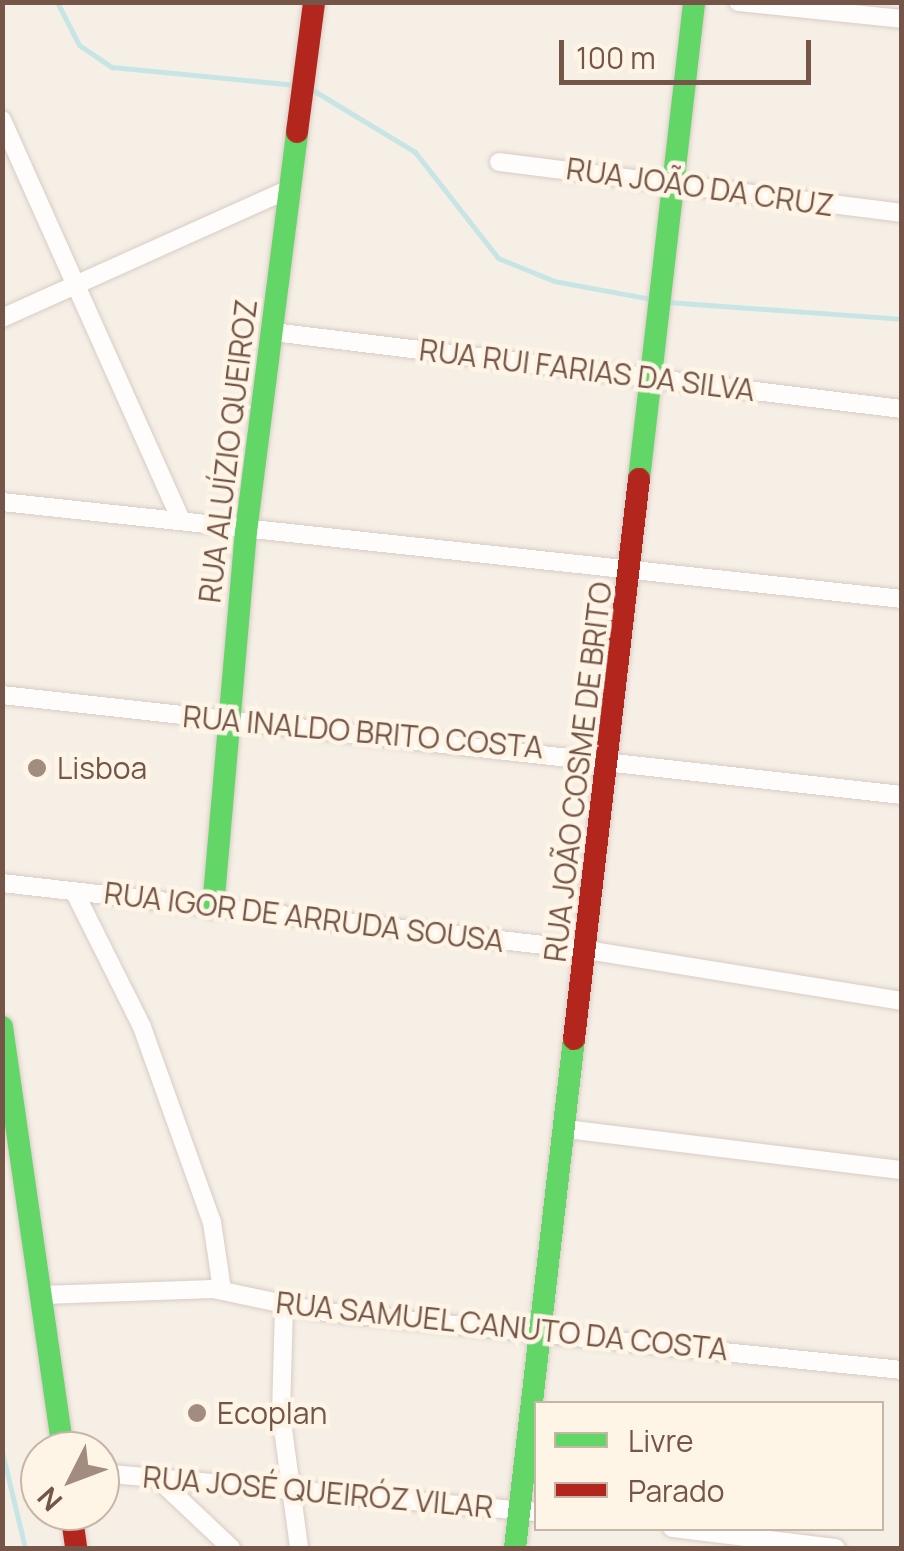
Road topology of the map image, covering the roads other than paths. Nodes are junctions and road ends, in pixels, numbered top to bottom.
1 (314, 2) edge
2 (694, 2) edge
3 (738, 2) edge
4 (873, 9) edge
5 (902, 19) edge
6 (2, 120) edge
7 (499, 162) dead end
8 (673, 186) junction
9 (289, 189) junction
10 (902, 213) edge
11 (76, 287) junction
12 (2, 318) edge
13 (273, 332) junction
14 (650, 377) junction
15 (902, 409) edge
16 (2, 502) edge
17 (181, 522) junction
18 (246, 532) junction
19 (633, 568) junction
20 (902, 600) edge
21 (2, 695) edge
22 (229, 721) junction
23 (605, 755) junction
24 (902, 795) edge
25 (2, 882) edge
26 (74, 891) junction
27 (213, 908) junction
28 (587, 950) junction
29 (902, 1000) edge
30 (2, 1027) edge
31 (566, 1129) junction
32 (902, 1170) edge
33 (222, 1290) junction
34 (43, 1295) junction
35 (284, 1306) junction
36 (545, 1329) junction
37 (902, 1370) edge
38 (538, 1401) edge
39 (60, 1431) edge
40 (534, 1447) edge
41 (120, 1475) edge
42 (157, 1478) junction
43 (287, 1490) junction
44 (528, 1511) edge
45 (697, 1531) edge
46 (232, 1548) edge
47 (300, 1548) edge
48 (515, 1548) edge
49 (836, 1548) edge

1 - 9 street, RUA ALUÍZIO QUEIROZ
2 - 8 street, RUA JOÃO COSME DE BRITO
3 - 4 street
4 - 5 street
6 - 11 street
7 - 8 street, RUA JOÃO DA CRUZ
8 - 10 street, RUA JOÃO DA CRUZ
8 - 14 street, RUA JOÃO COSME DE BRITO
9 - 11 street
9 - 13 street, RUA ALUÍZIO QUEIROZ
11 - 12 street
11 - 17 street
13 - 14 street, RUA RUI FARIAS DA SILVA
13 - 18 street, RUA ALUÍZIO QUEIROZ
14 - 15 street, RUA RUI FARIAS DA SILVA
14 - 19 street, RUA JOÃO COSME DE BRITO
16 - 17 street
17 - 18 street
18 - 19 street
18 - 22 street, RUA ALUÍZIO QUEIROZ
19 - 20 street
19 - 23 street, RUA JOÃO COSME DE BRITO
21 - 22 street, RUA INALDO BRITO COSTA
22 - 23 street, RUA INALDO BRITO COSTA
22 - 27 street, RUA ALUÍZIO QUEIROZ
23 - 24 street, RUA INALDO BRITO COSTA
23 - 28 street, RUA JOÃO COSME DE BRITO
25 - 26 street, RUA IGOR DE ARRUDA SOUSA
26 - 27 street, RUA IGOR DE ARRUDA SOUSA
26 - 33 street
27 - 28 street, RUA IGOR DE ARRUDA SOUSA
28 - 29 street, RUA IGOR DE ARRUDA SOUSA
28 - 31 street, RUA JOÃO COSME DE BRITO
30 - 34 street
31 - 32 street
31 - 36 street, RUA JOÃO COSME DE BRITO
33 - 34 street, RUA SAMUEL CANUTO DA COSTA
33 - 35 street, RUA SAMUEL CANUTO DA COSTA
34 - 39 street
35 - 36 street, RUA SAMUEL CANUTO DA COSTA
35 - 43 street
36 - 37 street, RUA SAMUEL CANUTO DA COSTA
36 - 38 street, RUA JOÃO COSME DE BRITO
40 - 44 street, RUA JOÃO COSME DE BRITO
41 - 42 street, RUA JOSÉ QUEIRÓZ VILAR
42 - 43 street, RUA JOSÉ QUEIRÓZ VILAR
42 - 46 street
43 - 44 street, RUA JOSÉ QUEIRÓZ VILAR
43 - 47 street
44 - 48 street, RUA JOÃO COSME DE BRITO
45 - 49 street

